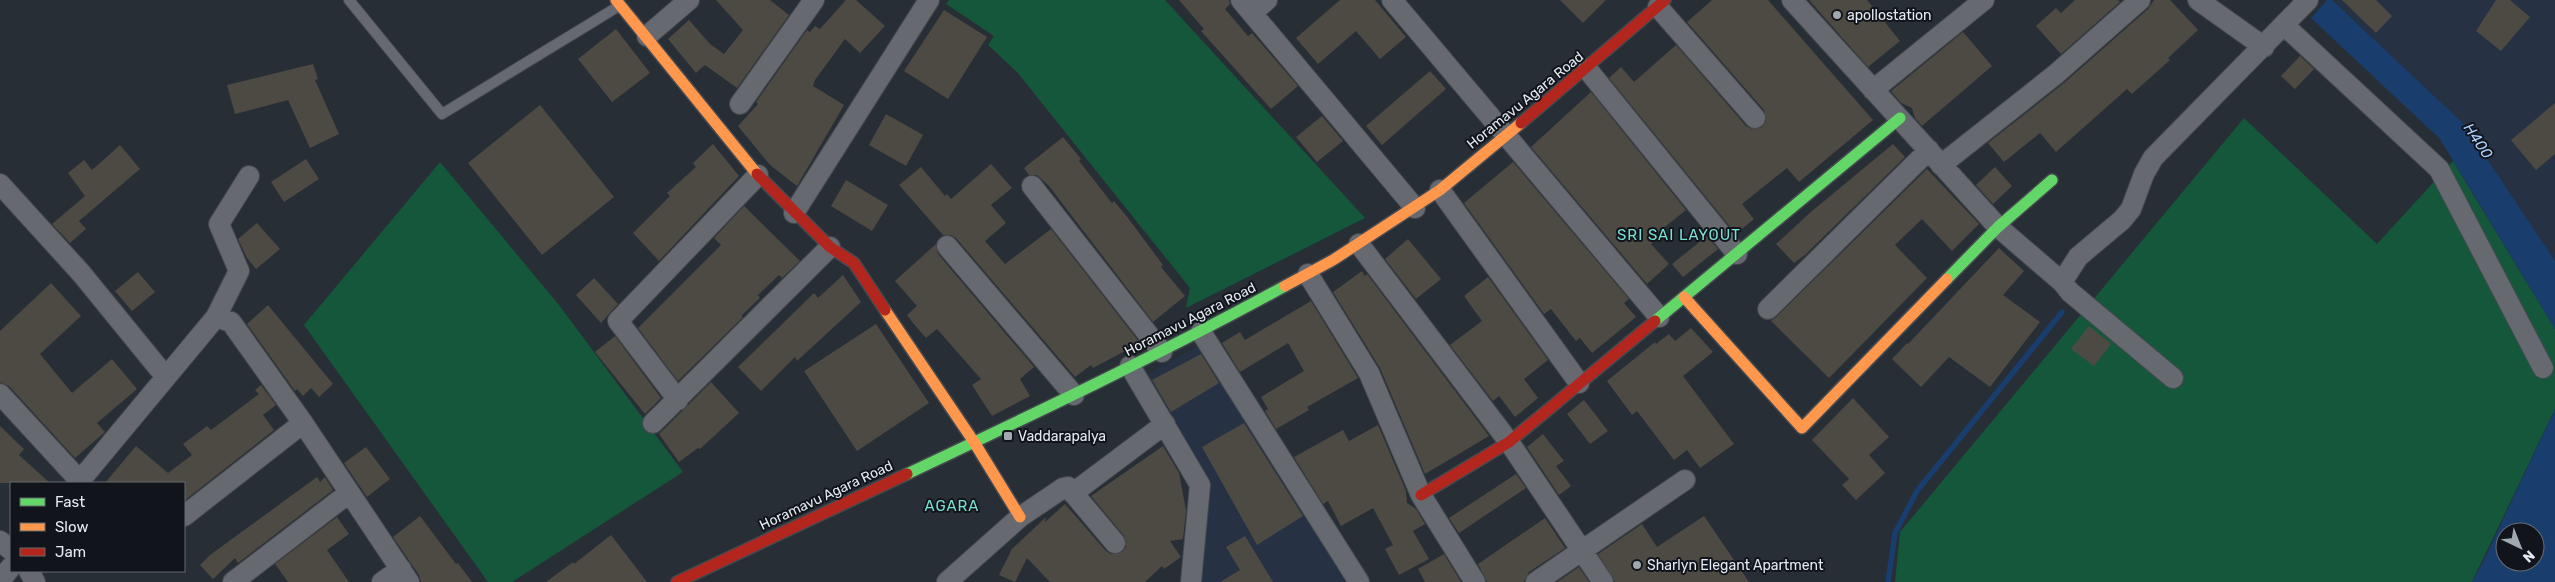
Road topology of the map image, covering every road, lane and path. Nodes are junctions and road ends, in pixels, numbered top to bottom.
1 (349, 0) edge
2 (689, 0) edge
3 (814, 0) edge
4 (929, 0) edge
5 (1267, 0) edge
6 (1392, 0) edge
7 (1792, 0) edge
8 (1984, 0) edge
9 (2140, 0) edge
10 (2198, 0) edge
11 (2308, 0) edge
12 (618, 2) edge
13 (1662, 3) edge
14 (1247, 6) edge
15 (2284, 26) junction
16 (647, 36) junction
17 (2264, 47) junction
18 (1587, 69) junction
19 (1873, 90) junction
20 (740, 104) dead end
21 (1755, 118) dead end
22 (1900, 118) junction
23 (1506, 136) junction
24 (1936, 158) junction
25 (758, 175) junction
26 (249, 176) dead end
27 (2052, 180) dead end
28 (0, 184) edge
29 (1032, 186) dead end
30 (1440, 190) junction
31 (1416, 208) junction
32 (794, 213) junction
33 (1998, 227) junction
34 (1360, 244) junction
35 (947, 246) dead end
36 (830, 247) junction
37 (1737, 254) junction
38 (1308, 274) junction
39 (2062, 282) junction
40 (1684, 297) junction
41 (1768, 309) dead end
42 (216, 317) junction
43 (1659, 317) junction
44 (1201, 332) junction
45 (1162, 352) junction
46 (1130, 366) junction
47 (2543, 368) dead end
48 (165, 376) junction
49 (2173, 378) dead end
50 (1579, 383) junction
51 (0, 394) edge
52 (1074, 395) junction
53 (678, 400) junction
54 (303, 422) junction
55 (653, 423) dead end
56 (1165, 424) junction
57 (974, 442) junction
58 (1509, 442) junction
59 (1685, 480) dead end
60 (79, 482) edge
61 (350, 493) junction
62 (1073, 493) junction
63 (1421, 494) junction
64 (185, 515) edge
65 (1020, 517) junction
66 (0, 541) edge
67 (1115, 543) dead end
68 (10, 549) edge
69 (1582, 550) junction
70 (10, 569) edge
71 (405, 576) edge
72 (0, 581) edge
73 (233, 582) edge
74 (382, 582) edge
75 (677, 582) edge
76 (946, 582) edge
77 (1191, 582) edge
78 (1359, 582) edge
79 (1475, 582) edge
80 (1536, 582) edge
81 (1603, 582) edge

1 - 12 lane
2 - 16 street
3 - 20 street
4 - 32 street
5 - 14 street
6 - 23 street
7 - 19 street
8 - 19 street
9 - 24 street
10 - 17 street
11 - 15 street
12 - 16 street
13 - 18 street, Horamavu Agara Road
13 - 21 street
14 - 31 street
15 - 17 street
15 - 47 street
16 - 25 street
17 - 39 street
18 - 23 street, Horamavu Agara Road
18 - 37 street
19 - 22 street
22 - 24 street
22 - 37 street
23 - 30 street, Horamavu Agara Road
23 - 43 street
24 - 33 street
24 - 41 street
25 - 32 street
25 - 53 street
26 - 42 street
27 - 33 street
28 - 48 street
29 - 45 street
30 - 31 street, Horamavu Agara Road
30 - 50 street
31 - 34 street, Horamavu Agara Road
32 - 36 street
33 - 39 street
33 - 40 street
34 - 38 street, Horamavu Agara Road
34 - 58 street
35 - 52 street
36 - 53 street
36 - 57 street
37 - 40 street
38 - 44 street, Horamavu Agara Road
38 - 63 street
39 - 49 street
40 - 43 street
42 - 48 street
42 - 54 street
43 - 50 street
44 - 45 street, Horamavu Agara Road
44 - 78 street
45 - 46 street, Horamavu Agara Road
46 - 52 street, Horamavu Agara Road
46 - 56 street
48 - 60 street
50 - 58 street
51 - 60 street
52 - 57 street, Horamavu Agara Road
53 - 55 street
54 - 61 street
54 - 64 street
56 - 62 street
56 - 77 street
57 - 65 street
57 - 75 street, Horamavu Agara Road
58 - 63 street
58 - 69 street
59 - 69 street
61 - 71 street
61 - 73 street
62 - 65 street
62 - 67 street
63 - 79 street
65 - 76 street
66 - 68 street
69 - 80 street
69 - 81 street
70 - 72 street
71 - 74 street

